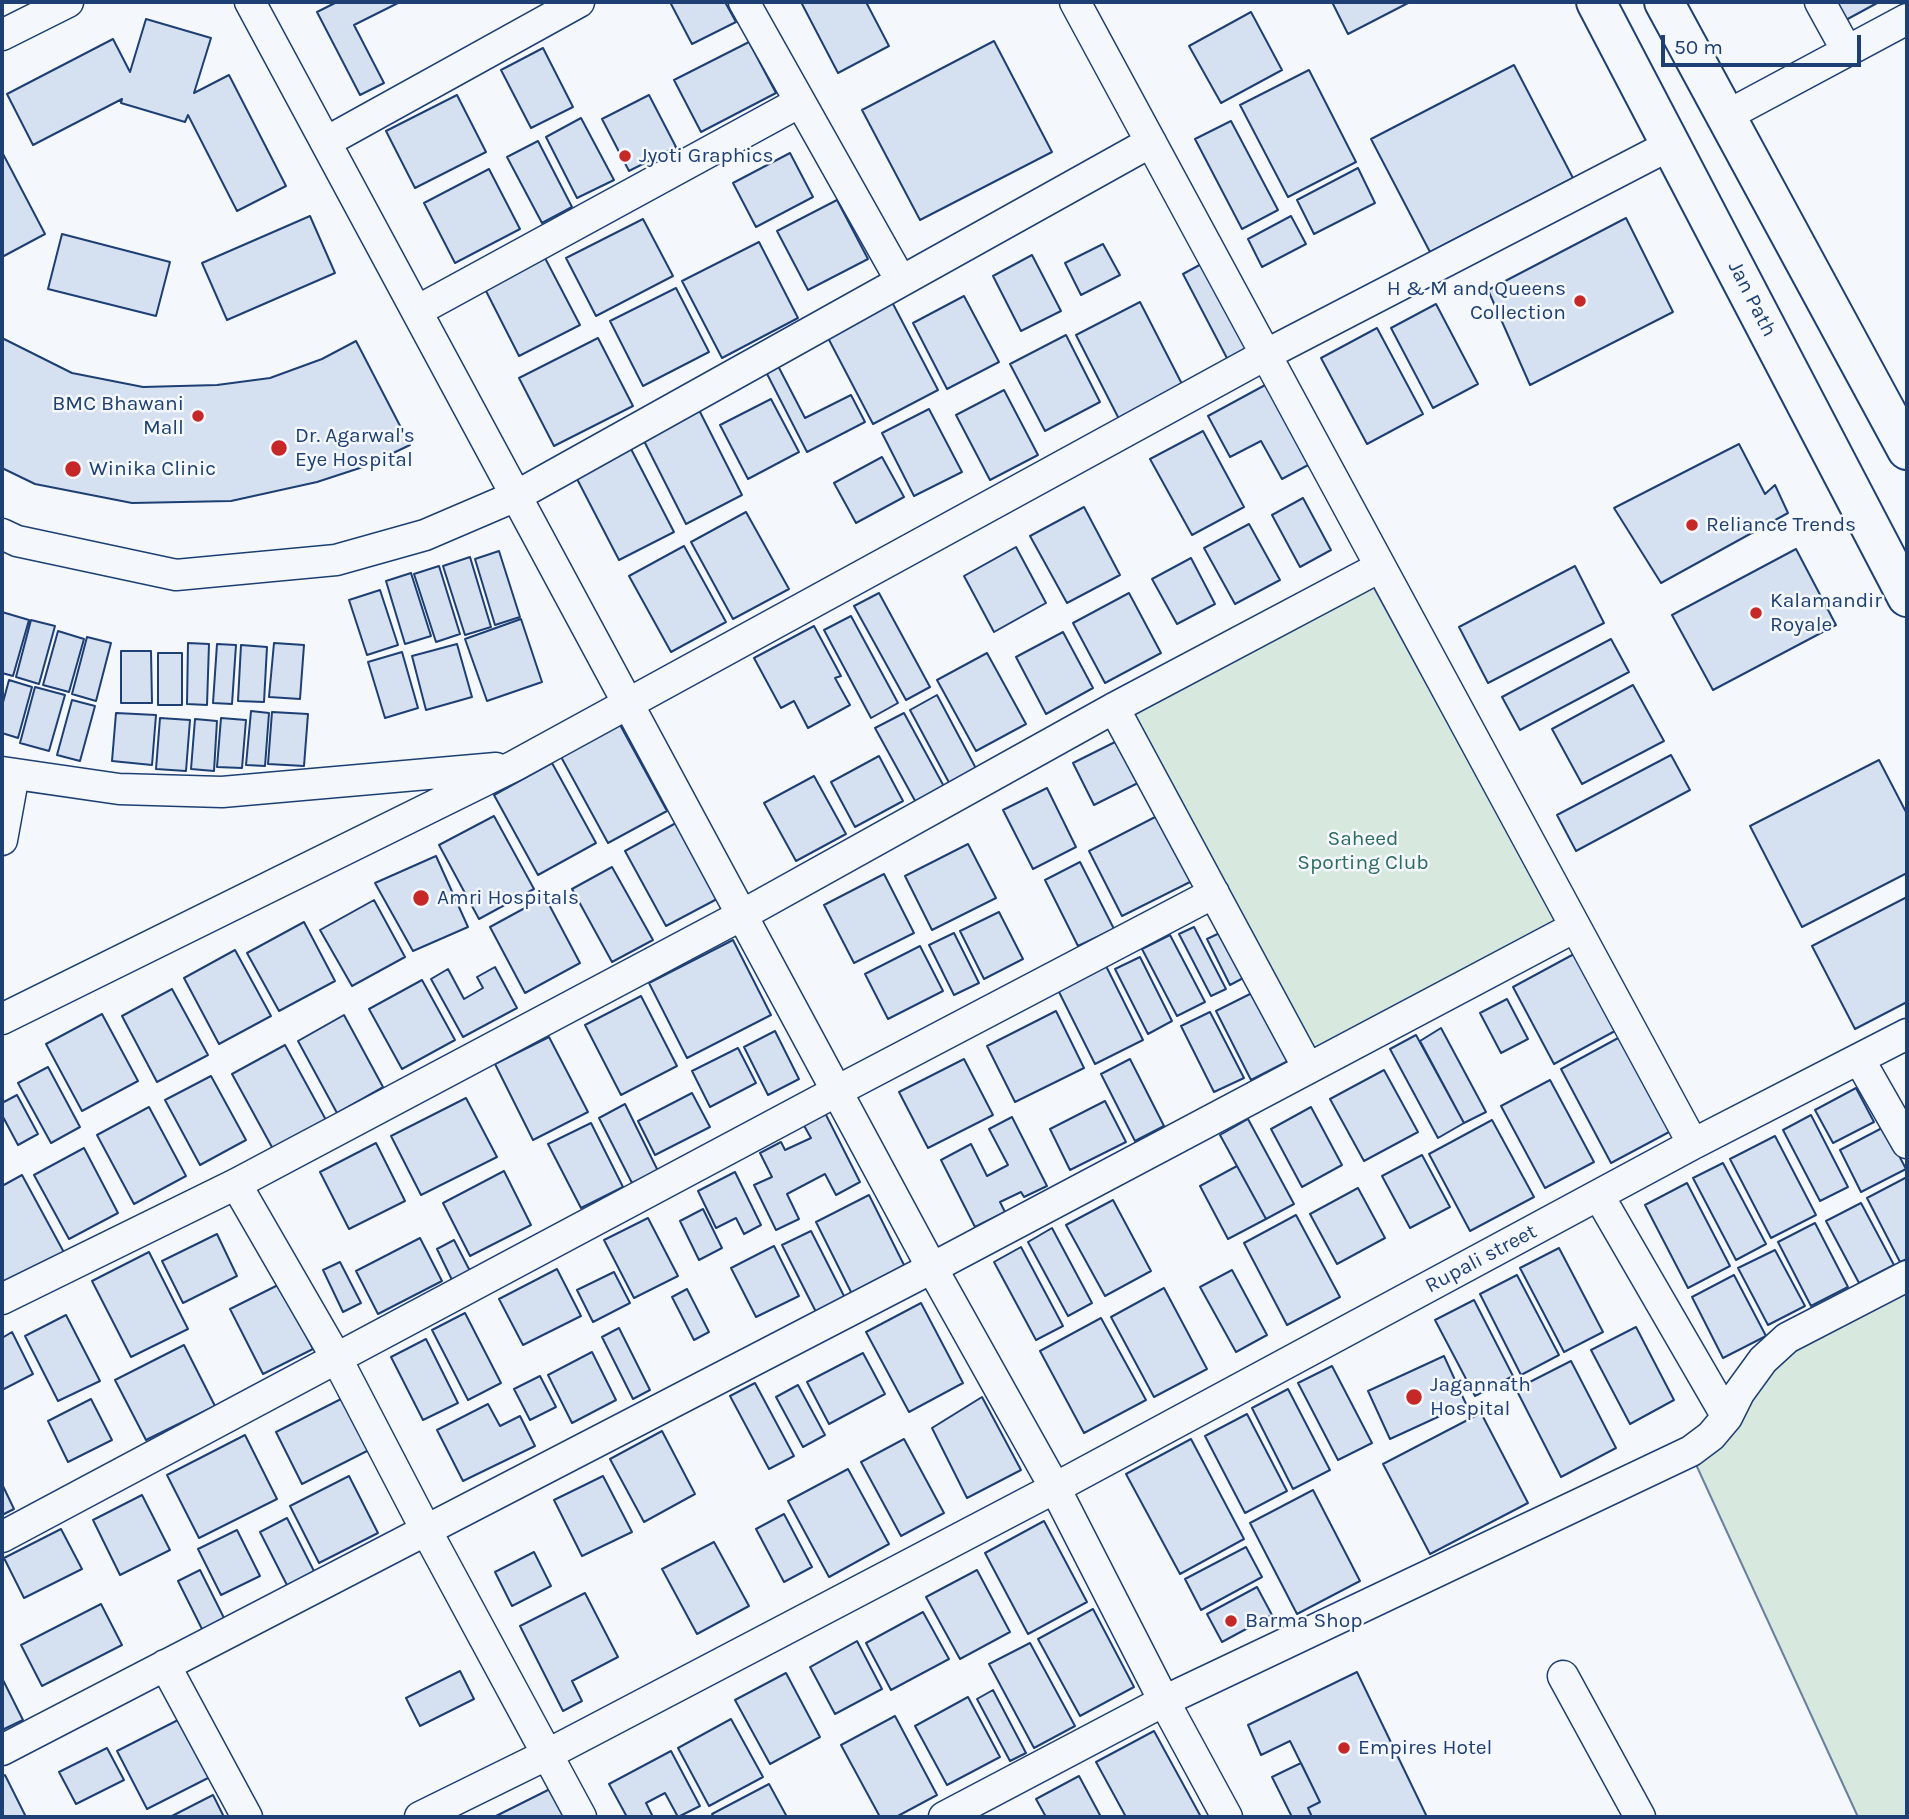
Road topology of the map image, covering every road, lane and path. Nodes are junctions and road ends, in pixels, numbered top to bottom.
1 (68, 2) edge
2 (250, 2) edge
3 (579, 2) edge
4 (744, 2) edge
5 (1075, 2) edge
6 (1596, 2) edge
7 (1664, 2) edge
8 (1820, 2) edge
9 (1907, 19) edge
10 (2, 36) edge
11 (1847, 51) junction
12 (800, 102) junction
13 (1726, 116) junction
14 (326, 142) junction
15 (1151, 142) junction
16 (1672, 144) junction
17 (901, 281) junction
18 (417, 311) junction
19 (1265, 355) junction
20 (1907, 450) edge
21 (516, 495) junction
22 (2, 534) edge
23 (1380, 567) junction
24 (1907, 597) edge
25 (628, 703) junction
26 (1114, 708) junction
27 (514, 766) junction
28 (8, 773) edge
29 (2, 840) edge
30 (1214, 893) junction
31 (741, 915) junction
32 (1575, 927) junction
33 (2, 1020) edge
34 (1907, 1034) edge
35 (1858, 1059) junction
36 (1308, 1068) junction
37 (836, 1091) junction
38 (1907, 1143) edge
39 (1693, 1144) junction
40 (236, 1184) junction
41 (1599, 1195) junction
42 (932, 1268) junction
43 (1907, 1276) edge
44 (2, 1299) edge
45 (337, 1359) junction
46 (1727, 1417) junction
47 (1055, 1488) junction
48 (426, 1530) junction
49 (2, 1536) edge
50 (165, 1665) junction
51 (1563, 1675) dead end
52 (1164, 1701) junction
53 (2, 1750) edge
54 (548, 1754) junction
55 (247, 1817) edge
56 (420, 1817) edge
57 (581, 1817) edge
58 (944, 1817) edge
59 (1227, 1817) edge
60 (1640, 1817) edge

1 - 10 street
2 - 14 street
3 - 14 street
4 - 12 street
5 - 15 street
6 - 16 main road, Jan Path
7 - 13 main road
8 - 11 street
9 - 11 street
11 - 13 street
12 - 17 street
12 - 18 street
13 - 20 main road
14 - 18 street
15 - 17 street
15 - 19 street
16 - 19 street
16 - 24 main road, Jan Path
17 - 21 street
18 - 21 street
19 - 23 street
19 - 25 street
21 - 22 street
21 - 25 street
23 - 26 street
23 - 32 street
25 - 27 street
25 - 31 street
26 - 30 street
26 - 31 street
27 - 28 street
27 - 33 street
28 - 29 street
30 - 36 street
30 - 37 street
31 - 37 street
31 - 40 street
32 - 36 street
32 - 39 street
34 - 35 street, Rupali street
35 - 38 street
35 - 39 street, Rupali street
36 - 42 street
37 - 42 street
37 - 45 street
39 - 41 street, Rupali street
40 - 44 street
40 - 45 street
41 - 46 street
41 - 47 street, Rupali street
42 - 47 street
42 - 48 street
43 - 46 street
45 - 48 street
45 - 49 street
46 - 52 street
47 - 52 street
47 - 54 street, Rupali street
48 - 50 street
48 - 54 street
50 - 53 street
50 - 55 street
51 - 60 street
52 - 58 street
52 - 59 street
54 - 56 street, Rupali street
54 - 57 street

